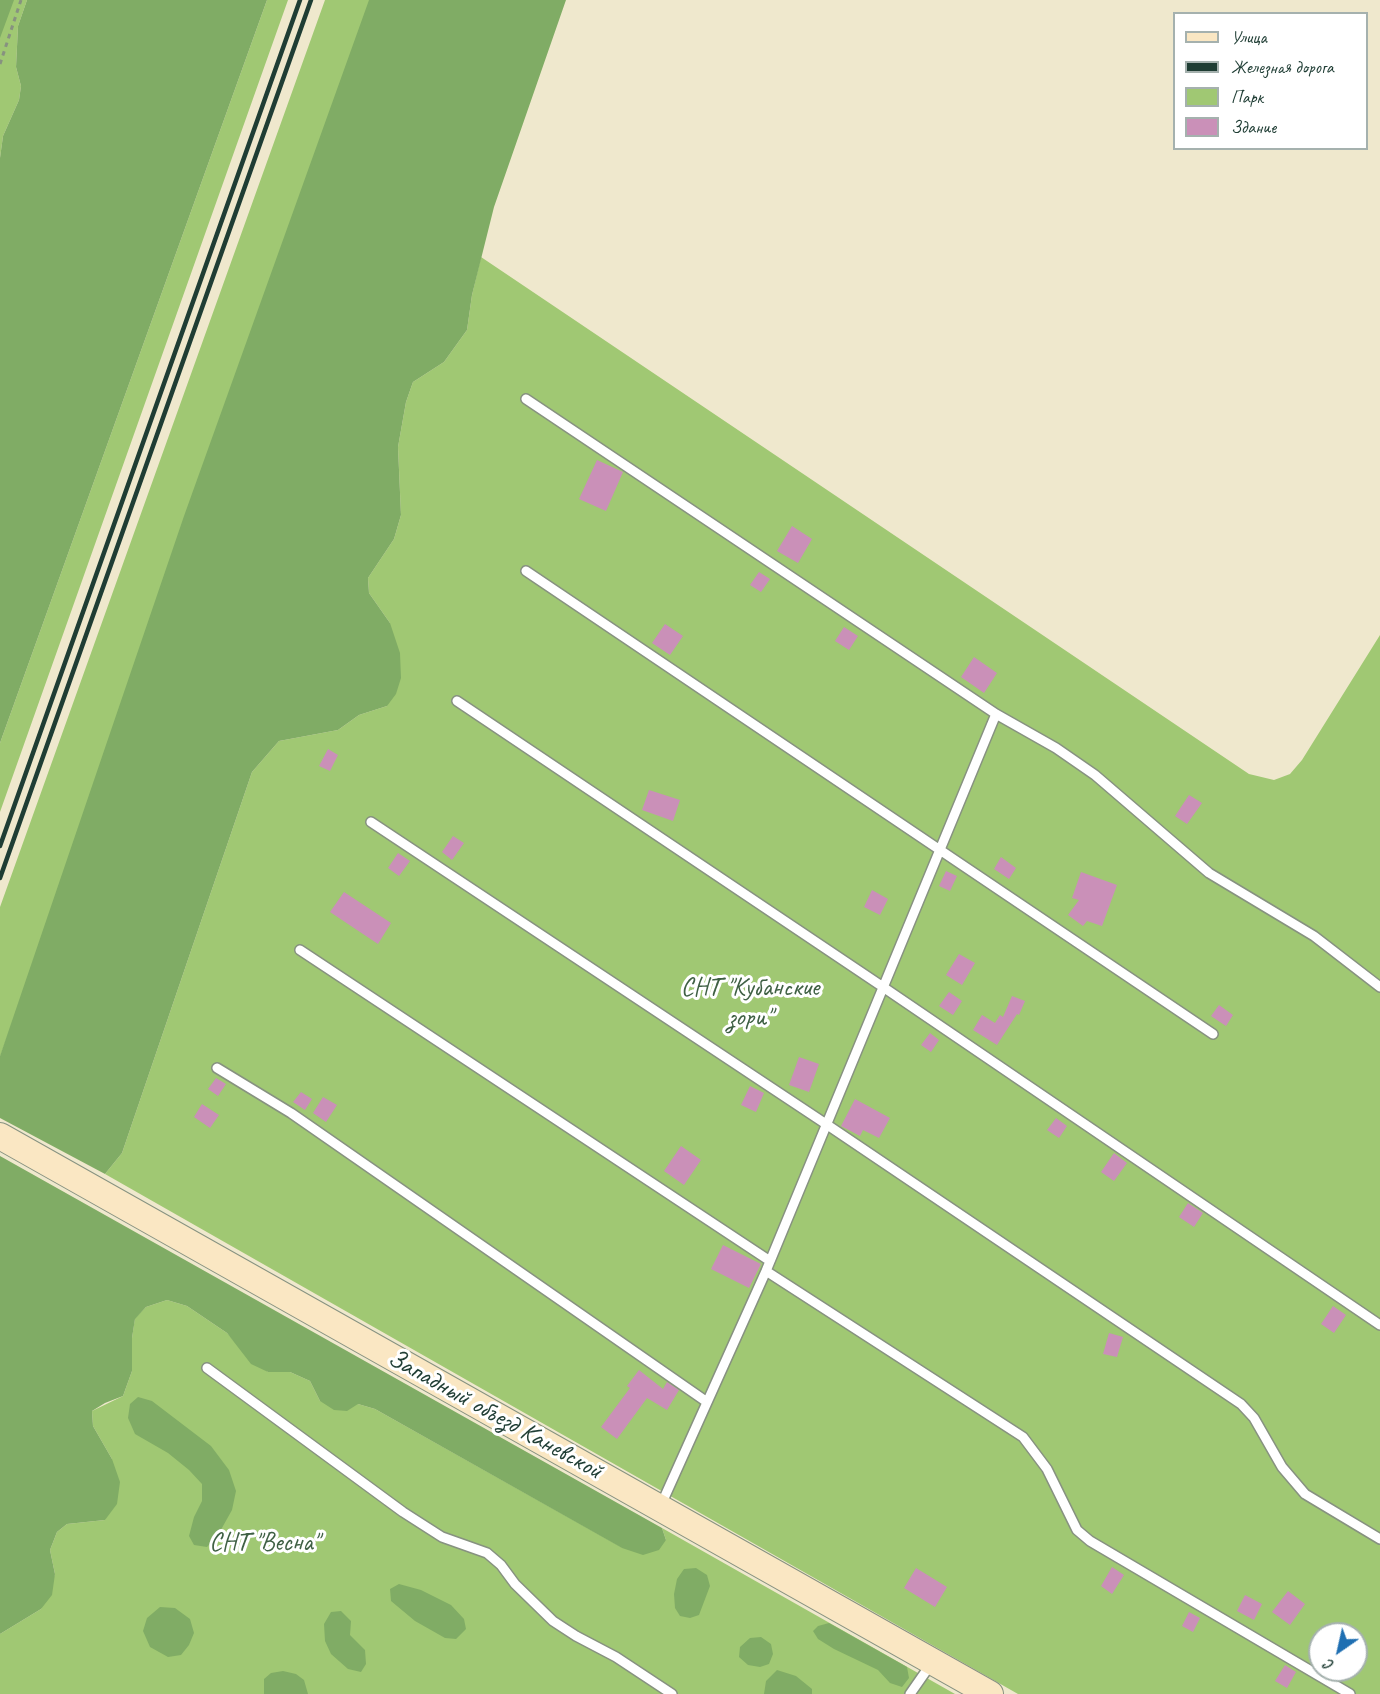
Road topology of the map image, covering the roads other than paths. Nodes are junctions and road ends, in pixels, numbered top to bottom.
1 (526, 399) dead end
2 (526, 571) dead end
3 (457, 701) dead end
4 (996, 714) junction
5 (370, 822) dead end
6 (939, 850) junction
7 (300, 950) dead end
8 (883, 987) junction
9 (1380, 987) edge
10 (1213, 1034) dead end
11 (217, 1068) dead end
12 (826, 1124) junction
13 (0, 1136) edge
14 (768, 1266) junction
15 (1380, 1325) edge
16 (207, 1368) dead end
17 (707, 1402) junction
18 (660, 1508) junction
19 (1380, 1539) edge
20 (933, 1662) junction
21 (672, 1694) edge
22 (910, 1694) edge
23 (990, 1694) edge
24 (1350, 1694) edge

1 - 4 lane
2 - 6 lane
3 - 8 lane
4 - 6 lane
4 - 9 lane
5 - 12 lane
6 - 8 lane
6 - 10 lane
7 - 14 lane
8 - 12 lane
8 - 15 lane
11 - 17 lane
12 - 14 lane
12 - 19 lane
13 - 18 main road, Западный объезд Каневской
14 - 17 lane
14 - 24 lane
16 - 21 lane
17 - 18 lane
18 - 20 main road, Западный объезд Каневской
20 - 22 lane
20 - 23 main road, Западный объезд Каневской

